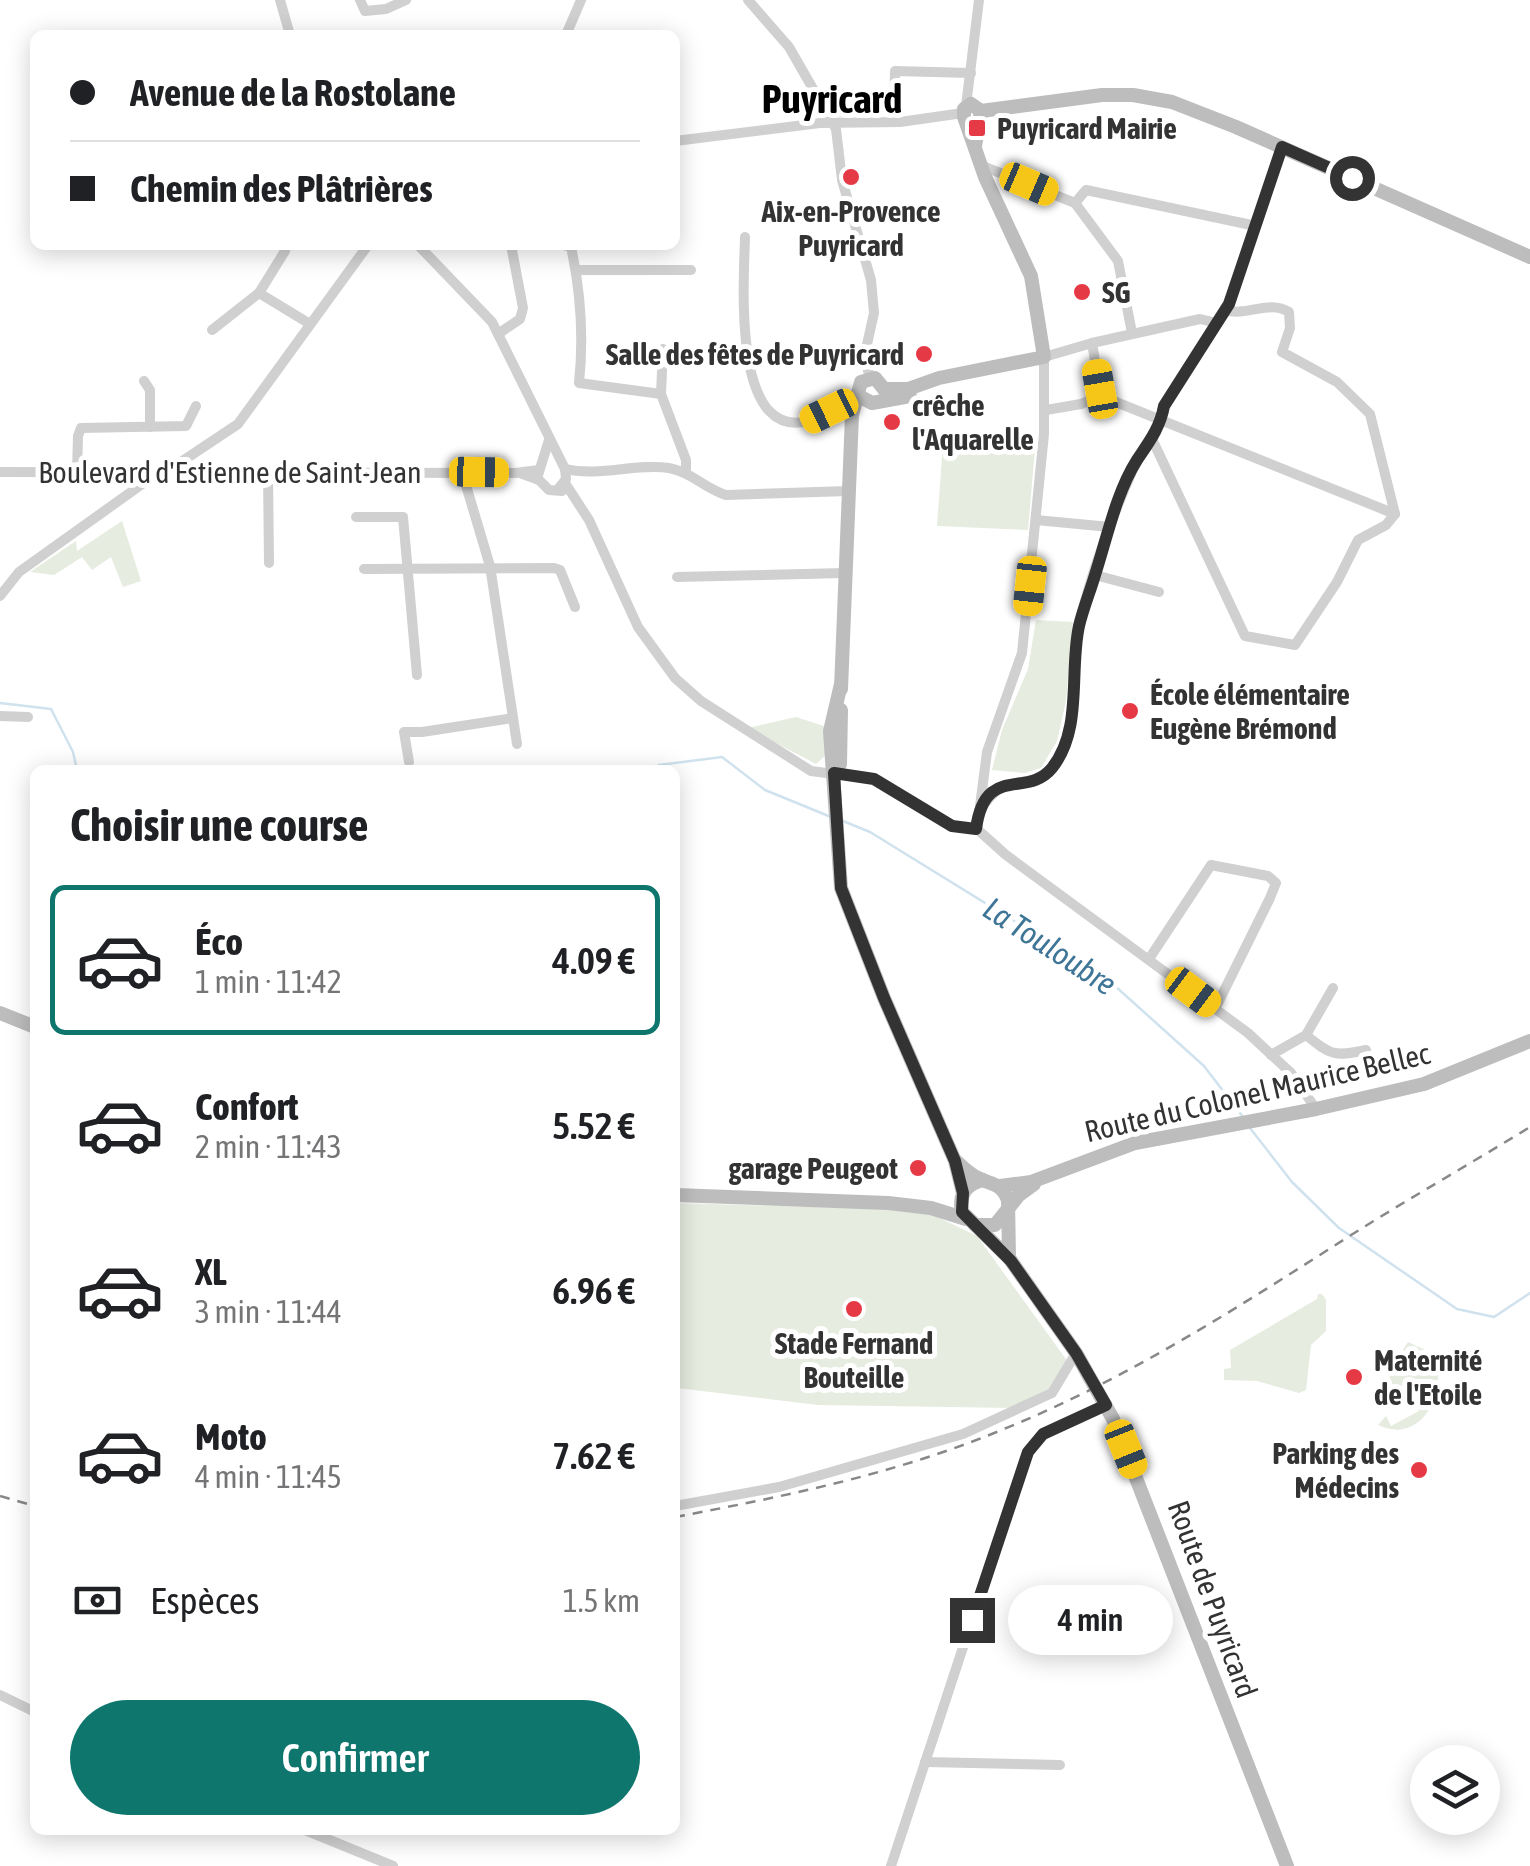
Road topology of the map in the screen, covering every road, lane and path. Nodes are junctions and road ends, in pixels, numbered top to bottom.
1 (280, 0) edge
2 (360, 0) edge
3 (406, 0) edge
4 (581, 0) edge
5 (748, 0) edge
6 (979, 0) edge
7 (289, 30) edge
8 (568, 30) edge
9 (971, 78) junction
10 (972, 112) junction
11 (894, 122) junction
12 (833, 124) junction
13 (680, 140) edge
14 (1282, 147) junction
15 (980, 165) junction
16 (1075, 204) junction
17 (1256, 226) junction
18 (745, 237) dead end
19 (364, 250) edge
20 (423, 250) edge
21 (512, 250) edge
22 (572, 250) edge
23 (285, 251) dead end
24 (1530, 257) edge
25 (576, 270) junction
26 (691, 270) dead end
27 (259, 293) junction
28 (1225, 310) junction
29 (1217, 323) junction
30 (310, 324) junction
31 (212, 330) dead end
32 (1132, 333) junction
33 (498, 334) junction
34 (1092, 342) junction
35 (664, 348) dead end
36 (1044, 358) junction
37 (870, 378) junction
38 (144, 381) dead end
39 (928, 381) junction
40 (884, 388) junction
41 (661, 394) junction
42 (1101, 396) junction
43 (865, 398) junction
44 (196, 406) dead end
45 (1046, 410) junction
46 (1162, 421) junction
47 (150, 426) junction
48 (1152, 438) junction
49 (549, 440) junction
50 (540, 471) junction
51 (0, 472) edge
52 (78, 472) junction
53 (159, 472) junction
54 (174, 472) junction
55 (462, 472) junction
56 (268, 473) junction
57 (686, 473) junction
58 (563, 477) junction
59 (848, 491) junction
60 (1395, 514) junction
61 (356, 517) dead end
62 (1036, 520) junction
63 (1110, 527) junction
64 (268, 562) dead end
65 (490, 566) junction
66 (407, 568) junction
67 (364, 569) dead end
68 (845, 573) junction
69 (1096, 575) junction
70 (677, 577) dead end
71 (1159, 592) dead end
72 (0, 596) edge
73 (575, 607) dead end
74 (416, 675) dead end
75 (0, 716) edge
76 (28, 717) dead end
77 (513, 718) junction
78 (517, 744) dead end
79 (408, 762) dead end
80 (837, 773) junction
81 (979, 813) junction
82 (976, 829) junction
83 (1149, 960) junction
84 (1333, 988) dead end
85 (1215, 1009) junction
86 (0, 1013) edge
87 (30, 1025) edge
88 (1306, 1036) junction
89 (1530, 1041) edge
90 (1366, 1050) dead end
91 (1270, 1054) junction
92 (1316, 1110) junction
93 (955, 1161) junction
94 (1052, 1174) junction
95 (983, 1180) junction
96 (1000, 1186) junction
97 (680, 1195) edge
98 (962, 1195) junction
99 (932, 1208) junction
100 (1005, 1213) junction
101 (970, 1222) junction
102 (1008, 1257) junction
103 (1076, 1353) junction
104 (1104, 1401) junction
105 (680, 1505) edge
106 (0, 1695) edge
107 (30, 1710) edge
108 (925, 1762) junction
109 (1060, 1764) dead end
110 (316, 1835) edge
111 (393, 1866) edge
112 (891, 1866) edge
113 (1286, 1866) edge

1 - 7 street
2 - 3 street
4 - 8 street
5 - 12 street
6 - 9 street
9 - 10 street
9 - 11 street
10 - 11 street
10 - 14 street
10 - 15 street
11 - 12 street
12 - 13 street
12 - 37 street
14 - 17 street
14 - 24 street
15 - 16 street
15 - 36 street
16 - 17 street
16 - 32 street
17 - 28 street
18 - 43 street
19 - 30 street
20 - 33 street
21 - 33 street
22 - 25 street
23 - 27 street
25 - 26 street
25 - 41 street
27 - 30 street
27 - 31 street
28 - 29 street
28 - 60 street
29 - 32 street
29 - 46 street
30 - 54 street
32 - 34 street
33 - 49 street
34 - 36 street
34 - 42 street
35 - 41 street
36 - 39 street
36 - 45 street
37 - 40 street
37 - 43 street
38 - 47 street
39 - 40 street
39 - 43 street
40 - 43 street
41 - 57 street
42 - 45 street
42 - 46 street
43 - 59 street
44 - 47 street
45 - 62 street
46 - 48 street
46 - 60 street
47 - 52 street
48 - 60 street
48 - 63 street
49 - 50 street
49 - 58 street
50 - 55 street, Boulevard d'Estienne de Saint-Jean
50 - 58 street
50 - 58 street, Boulevard d'Estienne de Saint-Jean
51 - 52 street, Boulevard d'Estienne de Saint-Jean
52 - 53 street, Boulevard d'Estienne de Saint-Jean
53 - 54 street, Boulevard d'Estienne de Saint-Jean
53 - 72 street
54 - 56 street, Boulevard d'Estienne de Saint-Jean
55 - 56 street, Boulevard d'Estienne de Saint-Jean
55 - 65 street
56 - 64 street
57 - 58 street
57 - 59 street
58 - 80 street, Boulevard d'Estienne de Saint-Jean
59 - 68 street
61 - 66 street
62 - 63 street
62 - 81 street
63 - 69 street
65 - 66 street
65 - 73 street
65 - 77 street
66 - 67 street
66 - 74 street
68 - 70 street
68 - 80 street
69 - 71 street
69 - 81 street
75 - 76 street
77 - 78 street
77 - 79 street
80 - 82 street
80 - 93 street
81 - 82 street
82 - 83 street
83 - 85 street
83 - 85 street
84 - 88 street
85 - 91 street
86 - 87 street
88 - 90 street
88 - 91 street
89 - 92 street, Route du Colonel Maurice Bellec
91 - 92 street
92 - 94 street, Route du Colonel Maurice Bellec
93 - 95 street
93 - 98 street
94 - 96 street, Route du Colonel Maurice Bellec
94 - 100 street, Route du Colonel Maurice Bellec
95 - 96 street
95 - 98 street
96 - 100 street
97 - 99 street
98 - 99 street
98 - 101 street
99 - 101 street
100 - 101 street
100 - 102 street, Route de Puyricard
101 - 102 street, Route de Puyricard
102 - 103 street, Route de Puyricard
103 - 104 street, Route de Puyricard
103 - 105 street
104 - 108 street
104 - 113 street, Route de Puyricard
106 - 107 street
108 - 109 street
108 - 112 street
110 - 111 street

